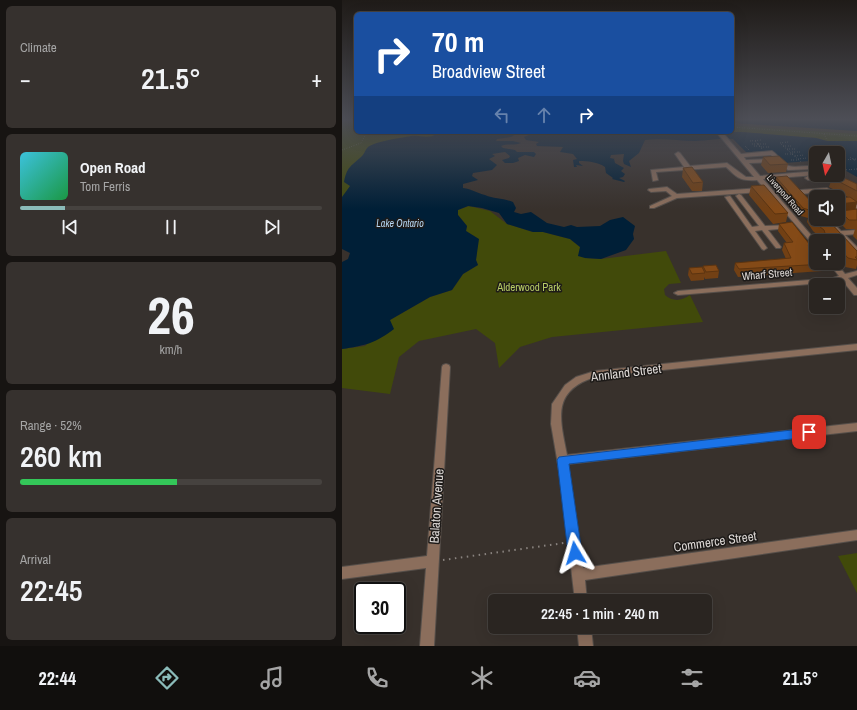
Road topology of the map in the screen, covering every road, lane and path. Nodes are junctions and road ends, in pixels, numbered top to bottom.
1 (735, 149) edge
2 (786, 149) edge
3 (800, 152) dead end
4 (792, 153) junction
5 (678, 154) dead end
6 (785, 154) dead end
7 (804, 155) dead end
8 (740, 156) junction
9 (795, 156) junction
10 (854, 156) dead end
11 (850, 157) dead end
12 (806, 158) dead end
13 (798, 159) junction
14 (853, 159) junction
15 (857, 159) edge
16 (778, 160) junction
17 (791, 160) dead end
18 (845, 160) edge
19 (856, 161) dead end
20 (745, 162) junction
21 (802, 164) dead end
22 (809, 167) edge
23 (688, 168) junction
24 (788, 168) junction
25 (857, 169) edge
26 (845, 170) edge
27 (809, 174) edge
28 (759, 178) junction
29 (655, 180) dead end
30 (795, 186) junction
31 (857, 188) edge
32 (651, 190) dead end
33 (769, 190) junction
34 (827, 190) edge
35 (676, 196) junction
36 (739, 196) dead end
37 (728, 197) dead end
38 (809, 199) edge
39 (845, 200) edge
40 (652, 207) dead end
41 (857, 207) edge
42 (799, 225) junction
43 (834, 226) edge
44 (764, 228) junction
45 (751, 229) junction
46 (857, 232) edge
47 (841, 233) junction
48 (809, 237) edge
49 (778, 247) dead end
50 (764, 248) dead end
51 (857, 251) edge
52 (838, 270) edge
53 (857, 273) edge
54 (843, 276) junction
55 (857, 292) edge
56 (678, 293) dead end
57 (857, 347) edge
58 (446, 367) dead end
59 (857, 427) edge
60 (563, 460) junction
61 (857, 534) edge
62 (574, 542) junction
63 (433, 561) junction
64 (342, 573) edge
65 (578, 575) junction
66 (580, 594) edge
67 (585, 634) edge
68 (427, 646) edge
69 (586, 646) edge

1 - 8 street, Liverpool Road
2 - 4 path
3 - 4 path
4 - 6 path
4 - 9 path
5 - 23 street
7 - 9 path
8 - 16 street
8 - 20 street, Liverpool Road
9 - 13 path
10 - 15 path
11 - 14 path
12 - 13 path
13 - 17 path
13 - 21 path
14 - 15 path
14 - 18 path
14 - 19 path
16 - 20 street
16 - 24 street
20 - 28 street, Liverpool Road
22 - 24 street
23 - 28 street
23 - 29 street
24 - 28 street
25 - 26 path
27 - 28 street
28 - 30 street
28 - 33 street, Liverpool Road
30 - 31 street
30 - 34 street
30 - 38 street
32 - 35 street
33 - 35 street
33 - 42 street, Liverpool Road
35 - 40 street
36 - 44 street
37 - 45 street
39 - 41 street
42 - 44 street
42 - 48 street, Liverpool Road
43 - 47 street
44 - 45 street
44 - 49 street
45 - 50 street
46 - 47 street
47 - 51 street
52 - 54 street
53 - 54 street, Wharf Street
54 - 55 street
54 - 56 street, Wharf Street
57 - 60 street, Annland Street
58 - 63 street, Balaton Avenue
59 - 60 street
60 - 62 street, Annland Street
61 - 65 street, Commerce Street
62 - 63 path
62 - 65 street, Annland Street
63 - 64 street
63 - 68 street, Balaton Avenue
65 - 66 street, Annland Street
67 - 69 street

